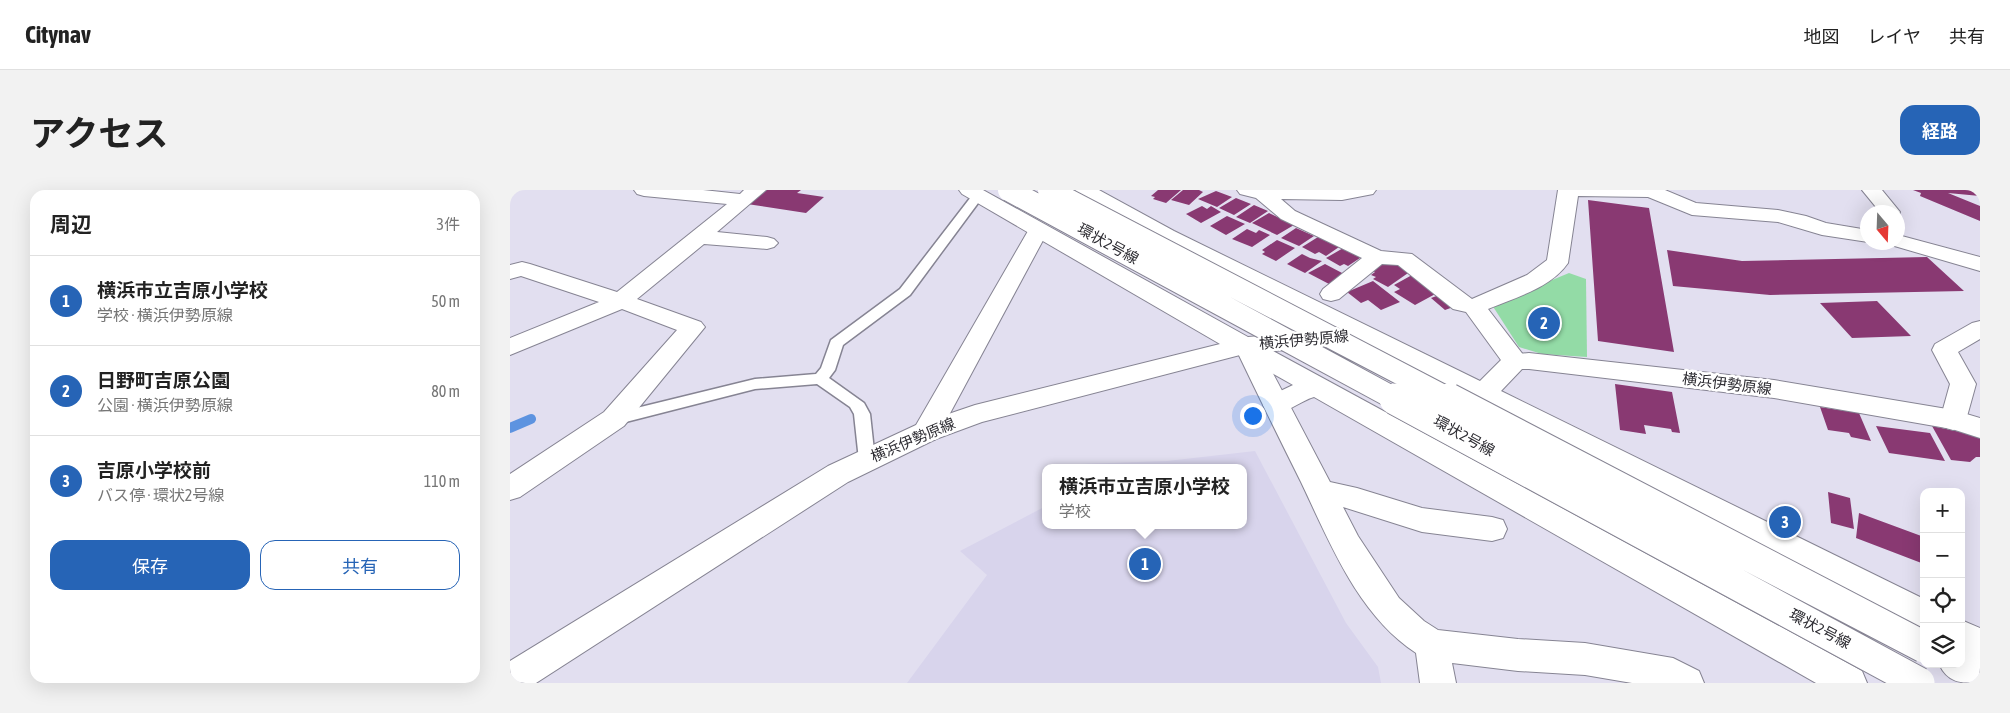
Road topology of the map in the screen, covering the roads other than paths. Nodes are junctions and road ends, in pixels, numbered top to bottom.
1 (644, 190) edge
2 (1009, 190) edge
3 (1050, 190) edge
4 (1085, 190) edge
5 (1366, 190) edge
6 (1568, 190) edge
7 (1872, 190) edge
8 (1255, 191) edge
9 (973, 192) edge
10 (750, 195) edge
11 (1884, 205) edge
12 (1038, 230) junction
13 (1860, 235) edge
14 (699, 237) junction
15 (767, 243) dead end
16 (1905, 243) edge
17 (1378, 258) junction
18 (1980, 264) edge
19 (510, 272) edge
20 (1331, 294) dead end
21 (621, 300) junction
22 (1474, 307) junction
23 (1198, 319) junction
24 (1980, 328) edge
25 (1368, 335) junction
26 (1246, 345) junction
27 (510, 347) edge
28 (1515, 361) junction
29 (1172, 363) junction
30 (820, 379) junction
31 (1321, 387) junction
32 (1484, 394) junction
33 (1276, 405) junction
34 (614, 419) junction
35 (1954, 420) junction
36 (1980, 428) edge
37 (926, 432) junction
38 (867, 460) junction
39 (510, 489) edge
40 (1321, 491) junction
41 (1492, 529) dead end
42 (1920, 613) edge
43 (1965, 637) edge
44 (1432, 645) junction
45 (1920, 645) edge
46 (1980, 645) edge
47 (1963, 668) edge
48 (1980, 677) edge
49 (510, 680) edge
50 (1438, 683) edge
51 (1686, 683) edge
52 (1850, 683) edge
53 (1920, 683) edge

1 - 10 main road
2 - 53 main road, 環状2号線, bridge
3 - 45 main road, 環状2号線, bridge
4 - 25 main road
5 - 8 main road
6 - 13 main road
6 - 22 main road
7 - 11 main road
8 - 17 main road
9 - 12 main road
9 - 30 lane
10 - 14 main road
12 - 23 main road
12 - 37 main road
14 - 15 main road
14 - 21 main road
16 - 18 main road
17 - 20 main road
17 - 22 main road
19 - 21 main road
21 - 27 main road
21 - 34 main road
22 - 28 main road
23 - 26 main road
23 - 29 main road
24 - 35 main road
25 - 26 main road, 横浜伊勢原線
25 - 32 main road
26 - 29 main road, 横浜伊勢原線
26 - 31 main road
26 - 33 main road
28 - 32 main road
28 - 35 main road, 横浜伊勢原線
29 - 37 main road, 横浜伊勢原線
30 - 34 lane
30 - 38 lane
31 - 33 main road
31 - 52 main road
32 - 42 main road
33 - 40 main road
34 - 39 main road
35 - 36 main road, 横浜伊勢原線
37 - 38 main road, 横浜伊勢原線
38 - 49 main road, 横浜伊勢原線
40 - 41 main road
40 - 44 main road
43 - 46 main road
44 - 50 main road
44 - 51 main road
47 - 48 main road

